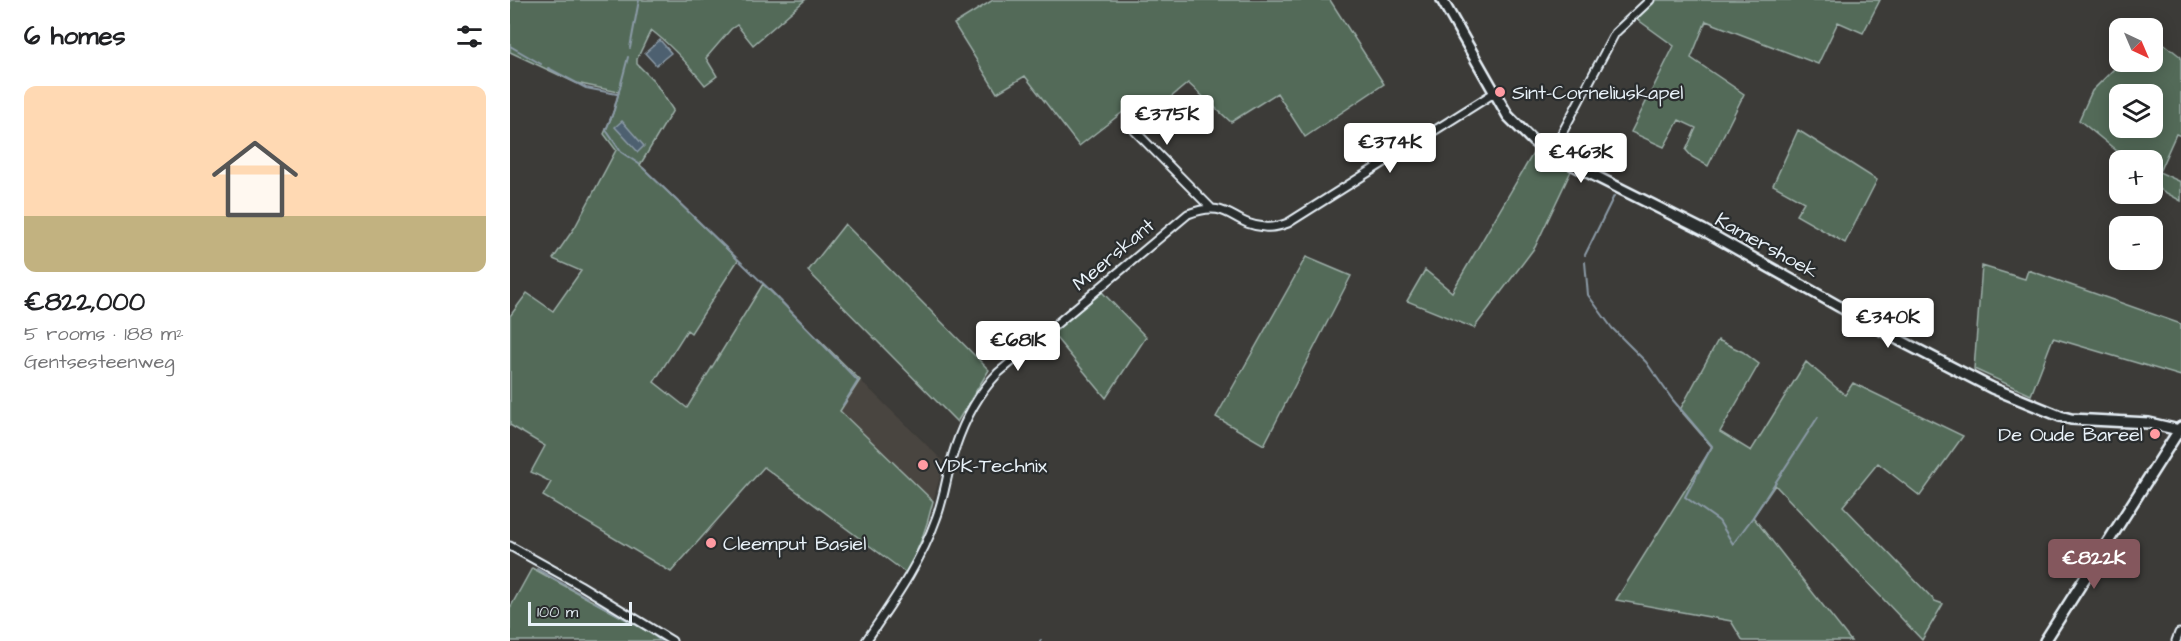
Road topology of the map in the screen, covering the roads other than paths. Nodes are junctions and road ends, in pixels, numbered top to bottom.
1 (1442, 0) edge
2 (1650, 0) edge
3 (1494, 93) junction
4 (1134, 130) dead end
5 (1551, 154) junction
6 (1211, 208) junction
7 (2180, 429) edge
8 (510, 546) edge
9 (2179, 633) dead end
10 (672, 641) edge
11 (866, 641) edge
12 (2045, 641) edge
13 (2176, 641) edge

1 - 3 street, Kamershoek
2 - 5 street
3 - 5 street, Kamershoek
3 - 6 street
4 - 6 street
5 - 7 street, Kamershoek
6 - 11 street, Meerskant
7 - 12 street
8 - 10 street
9 - 13 street

